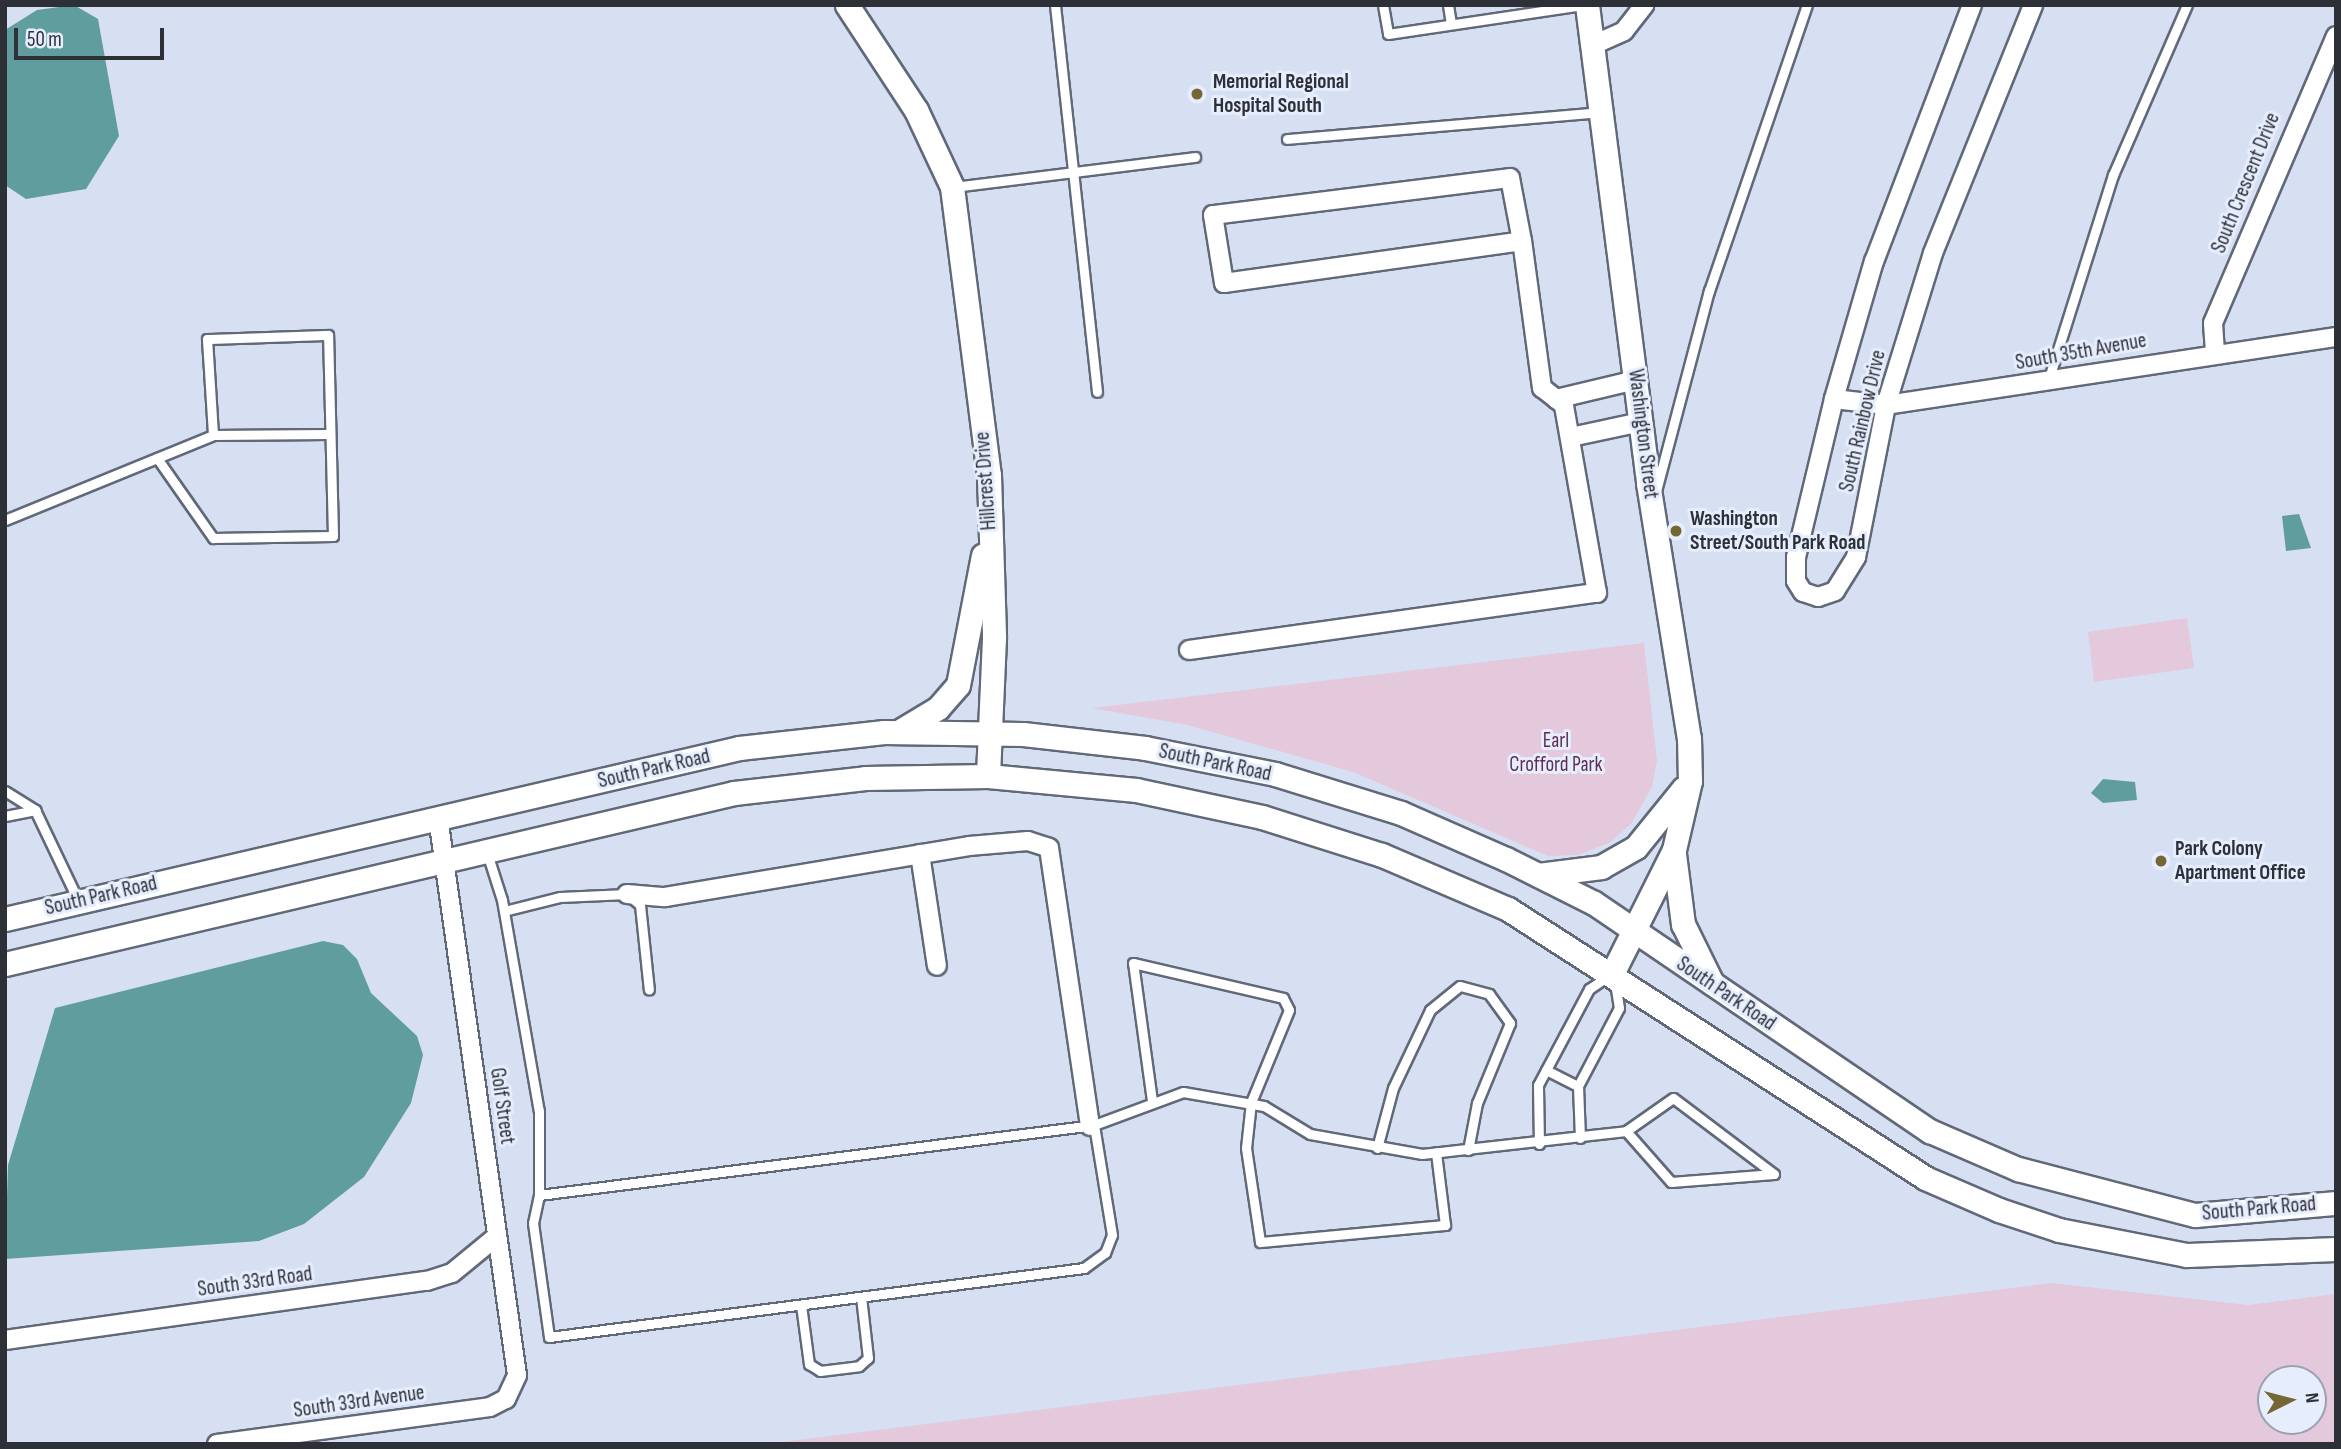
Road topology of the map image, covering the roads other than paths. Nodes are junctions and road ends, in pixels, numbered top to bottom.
1 (846, 5) edge
2 (1055, 5) edge
3 (1384, 5) edge
4 (1448, 5) edge
5 (1581, 5) edge
6 (1587, 5) edge
7 (1644, 5) edge
8 (1807, 5) edge
9 (1972, 5) edge
10 (2034, 5) edge
11 (2187, 5) edge
12 (1451, 24) junction
13 (2336, 36) edge
14 (1593, 45) junction
15 (1601, 112) junction
16 (1287, 139) dead end
17 (1195, 157) dead end
18 (1075, 173) junction
19 (952, 187) junction
20 (1522, 241) junction
21 (2336, 337) edge
22 (2215, 352) junction
23 (1636, 380) junction
24 (2048, 381) junction
25 (1097, 392) dead end
26 (1556, 399) junction
27 (1834, 399) junction
28 (1886, 405) junction
29 (1641, 422) junction
30 (327, 434) junction
31 (213, 435) junction
32 (1571, 438) junction
33 (157, 458) junction
34 (1652, 507) junction
35 (5, 520) edge
36 (990, 524) junction
37 (1189, 650) dead end
38 (898, 733) junction
39 (991, 734) junction
40 (988, 776) junction
41 (1689, 781) junction
42 (5, 791) edge
43 (35, 810) junction
44 (5, 816) edge
45 (438, 817) junction
46 (486, 850) junction
47 (1674, 850) junction
48 (920, 854) junction
49 (445, 860) junction
50 (1536, 875) junction
51 (627, 894) junction
52 (79, 902) junction
53 (504, 911) junction
54 (5, 919) edge
55 (1635, 934) junction
56 (5, 964) edge
57 (937, 966) dead end
58 (1613, 972) junction
59 (1714, 986) junction
60 (649, 990) dead end
61 (1546, 1070) junction
62 (1578, 1086) junction
63 (1152, 1101) junction
64 (1251, 1102) junction
65 (1092, 1125) junction
66 (1626, 1131) junction
67 (1580, 1138) junction
68 (1539, 1144) junction
69 (1377, 1148) junction
70 (1468, 1150) junction
71 (1436, 1153) junction
72 (539, 1195) junction
73 (2336, 1203) edge
74 (497, 1236) junction
75 (2336, 1249) edge
76 (861, 1297) junction
77 (801, 1304) junction
78 (5, 1340) edge
79 (506, 1399) joint
80 (218, 1444) edge

1 - 19 street, Hillcrest Drive
2 - 18 lane
3 - 12 lane
4 - 12 lane
5 - 12 lane
6 - 14 street, Washington Street
7 - 14 street
8 - 34 lane
9 - 27 street, South Rainbow Drive
10 - 28 street, South Rainbow Drive
11 - 24 lane
13 - 22 street, South Crescent Drive
14 - 15 street, Washington Street
15 - 16 lane
15 - 23 street, Washington Street
17 - 18 lane
18 - 19 lane
18 - 25 lane
19 - 36 street, Hillcrest Drive
20 - 20 street
20 - 26 street
21 - 22 street, South 35th Avenue
22 - 24 street, South 35th Avenue
23 - 26 street
23 - 29 street, Washington Street
24 - 28 street, South 35th Avenue
26 - 32 street
27 - 28 street, South 35th Avenue
27 - 28 street, South Rainbow Drive
29 - 32 street
29 - 34 street, Washington Street
30 - 31 lane
30 - 31 lane
30 - 33 lane
31 - 33 lane
32 - 37 street
33 - 35 lane
34 - 41 street, Washington Street
36 - 38 street
36 - 39 street, Hillcrest Drive
38 - 39 street, South Park Road
38 - 45 street, South Park Road
39 - 40 street, Hillcrest Drive
39 - 50 street, South Park Road
40 - 46 street, South Park Road
40 - 58 street, South Park Road
41 - 47 street, Washington Street
41 - 50 street
42 - 43 lane
43 - 44 lane
43 - 52 lane
45 - 49 street, Golf Street
45 - 52 street, South Park Road
46 - 49 street, South Park Road
46 - 53 lane
47 - 55 street, Washington Street
47 - 59 street
48 - 51 street
48 - 57 street
48 - 65 street
49 - 56 street, South Park Road
49 - 74 street, Golf Street
50 - 55 street, South Park Road
51 - 53 lane
51 - 60 lane
52 - 54 street, South Park Road
53 - 72 lane
55 - 58 street, Washington Street
55 - 59 street, South Park Road
58 - 61 lane
58 - 62 lane
58 - 75 street, South Park Road
59 - 73 street, South Park Road
61 - 62 lane
61 - 68 lane
62 - 67 lane
63 - 64 lane
63 - 64 lane
63 - 65 lane
64 - 69 lane
64 - 71 lane
65 - 72 lane
65 - 76 lane
66 - 66 lane
66 - 67 lane
67 - 68 lane
68 - 70 lane
69 - 70 lane
69 - 71 lane
70 - 71 lane
72 - 77 lane
74 - 78 street, South 33rd Road
74 - 79 street, Golf Street
76 - 77 lane
76 - 77 lane
79 - 80 street, South 33rd Avenue

